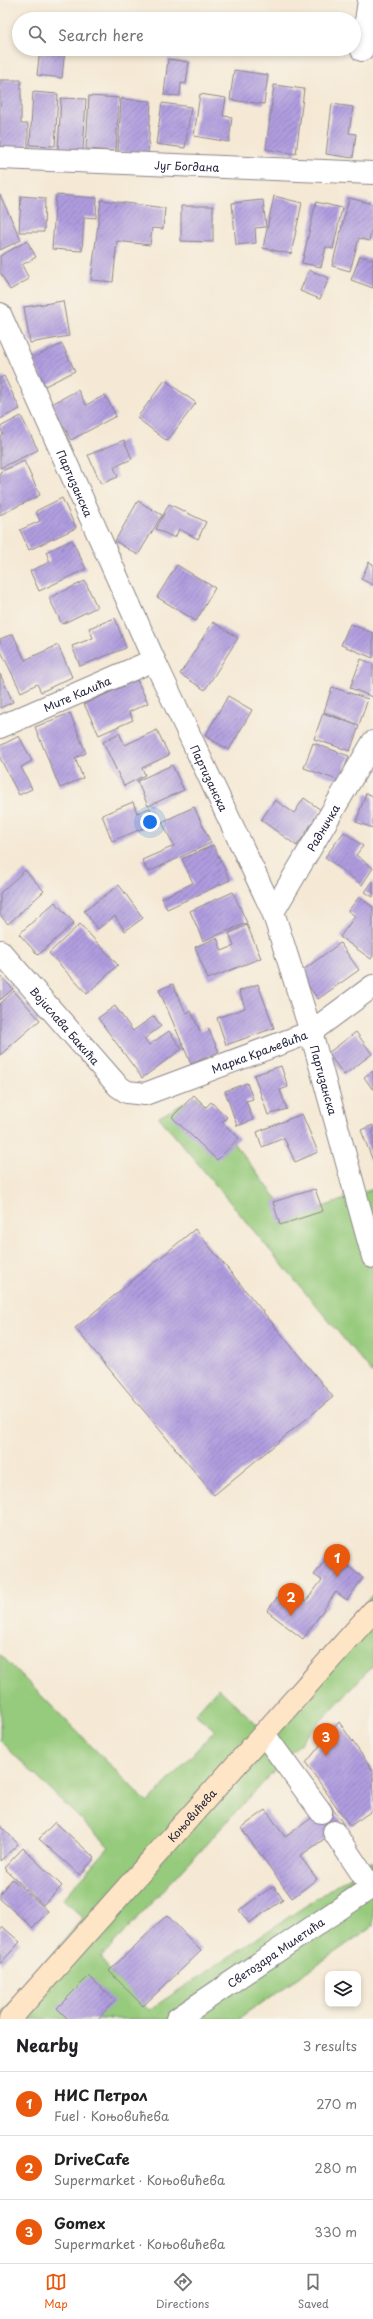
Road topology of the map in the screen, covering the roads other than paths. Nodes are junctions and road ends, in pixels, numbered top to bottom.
1 (369, 0) edge
2 (362, 50) dead end
3 (0, 158) edge
4 (373, 173) edge
5 (0, 314) edge
6 (154, 660) junction
7 (0, 727) edge
8 (373, 742) edge
9 (273, 912) junction
10 (0, 950) edge
11 (373, 986) edge
12 (311, 1032) junction
13 (135, 1094) joint
14 (373, 1257) edge
15 (373, 1611) edge
16 (264, 1734) junction
17 (321, 1812) dead end
18 (334, 1832) dead end
19 (372, 1886) edge
20 (10, 2019) edge
21 (177, 2019) edge

1 - 2 street
3 - 4 street, Југ Богдана
5 - 6 street, Партизанска
6 - 7 street, Мите Калића
6 - 9 street, Партизанска
8 - 9 street, Радничка
9 - 12 street, Партизанска
10 - 13 street, Војислава Бакића
11 - 12 street, Марка Краљевића
12 - 13 street, Марка Краљевића
12 - 14 street, Партизанска
15 - 16 main road, Коњовићева
16 - 17 street
16 - 20 main road, Коњовићева
18 - 19 street
19 - 21 street, Светозара Милетића

